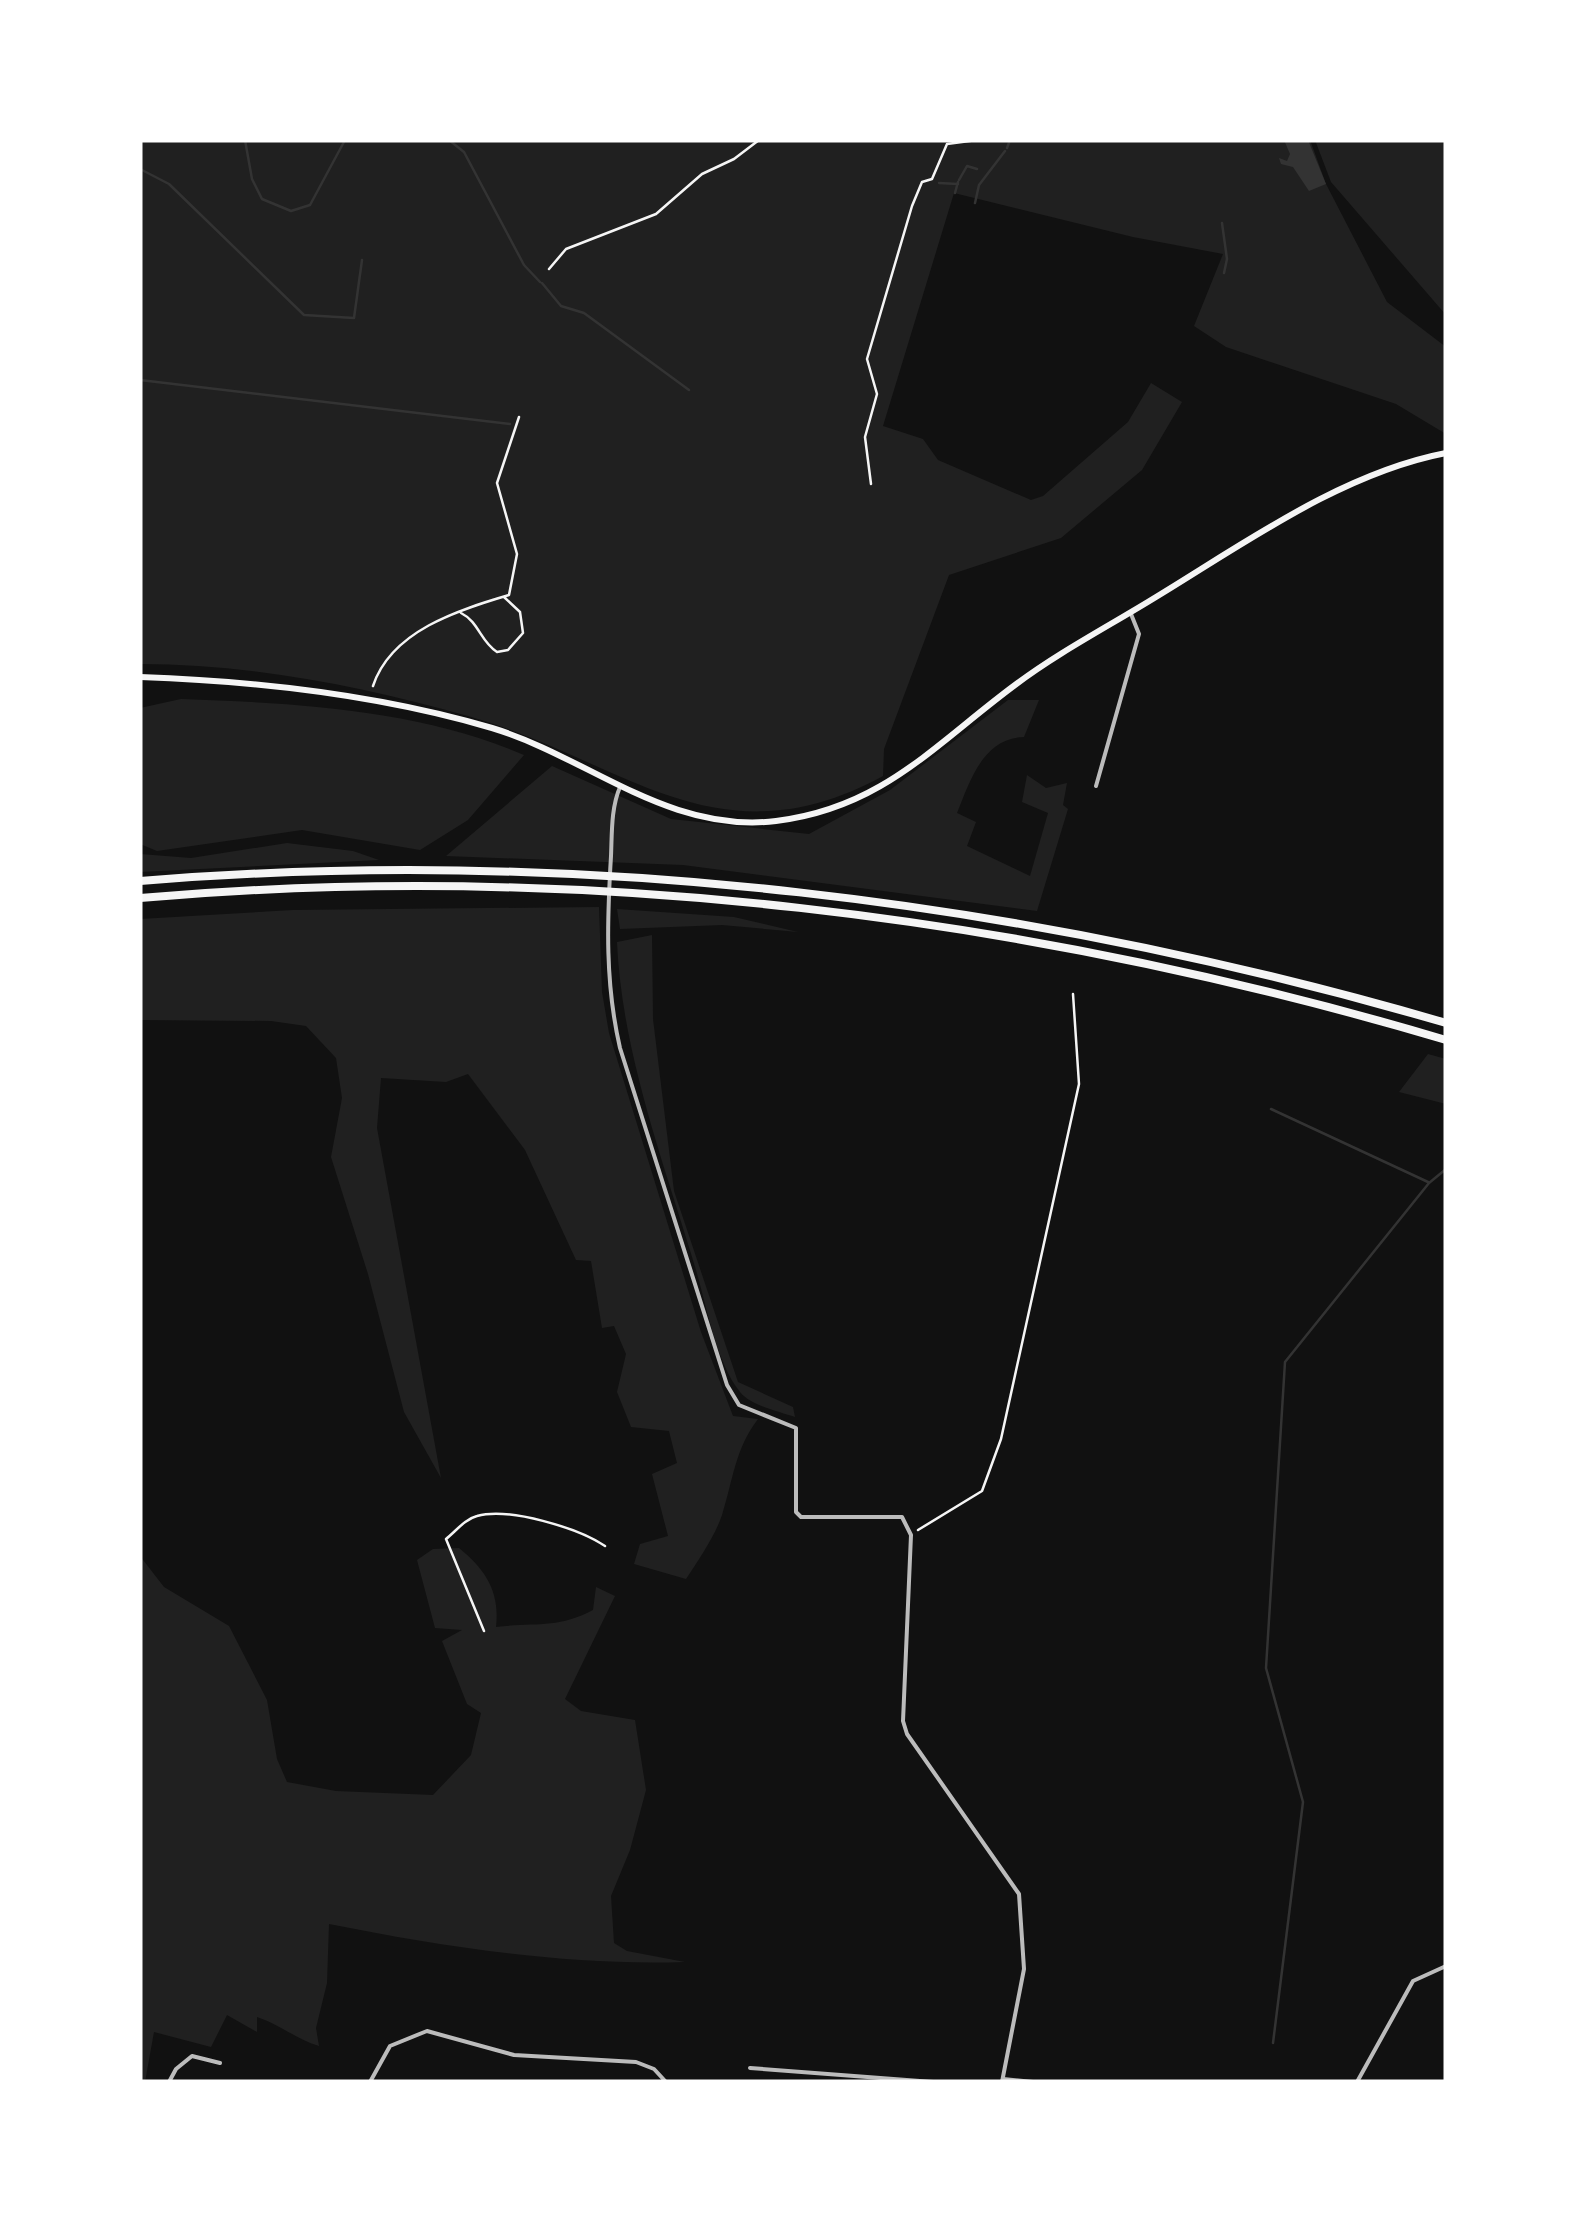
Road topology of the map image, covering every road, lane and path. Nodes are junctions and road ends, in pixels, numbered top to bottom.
1 (758, 140) edge
2 (977, 140) edge
3 (548, 269) dead end
4 (519, 417) dead end
5 (1446, 453) edge
6 (871, 484) dead end
7 (504, 596) junction
8 (460, 612) junction
9 (1130, 613) junction
10 (140, 677) edge
11 (373, 686) dead end
12 (1096, 786) dead end
13 (620, 787) junction
14 (140, 881) edge
15 (140, 898) edge
16 (1072, 994) dead end
17 (1446, 1023) edge
18 (1446, 1040) edge
19 (911, 1535) junction
20 (605, 1546) dead end
21 (484, 1631) dead end
22 (1446, 1966) edge
23 (220, 2063) dead end
24 (750, 2068) dead end
25 (1003, 2080) edge
26 (169, 2082) edge
27 (370, 2082) edge
28 (666, 2082) edge
29 (933, 2082) edge
30 (1032, 2082) edge
31 (1356, 2082) edge

1 - 3 path
2 - 6 path
4 - 7 path
5 - 9 main road
7 - 8 path
7 - 8 path
8 - 11 path
9 - 12 street
9 - 13 main road
10 - 13 main road
13 - 19 street
14 - 17 highway
15 - 18 highway
16 - 19 path
19 - 25 street
20 - 21 path
22 - 31 street
23 - 26 street
24 - 29 street
25 - 30 street
27 - 28 street

